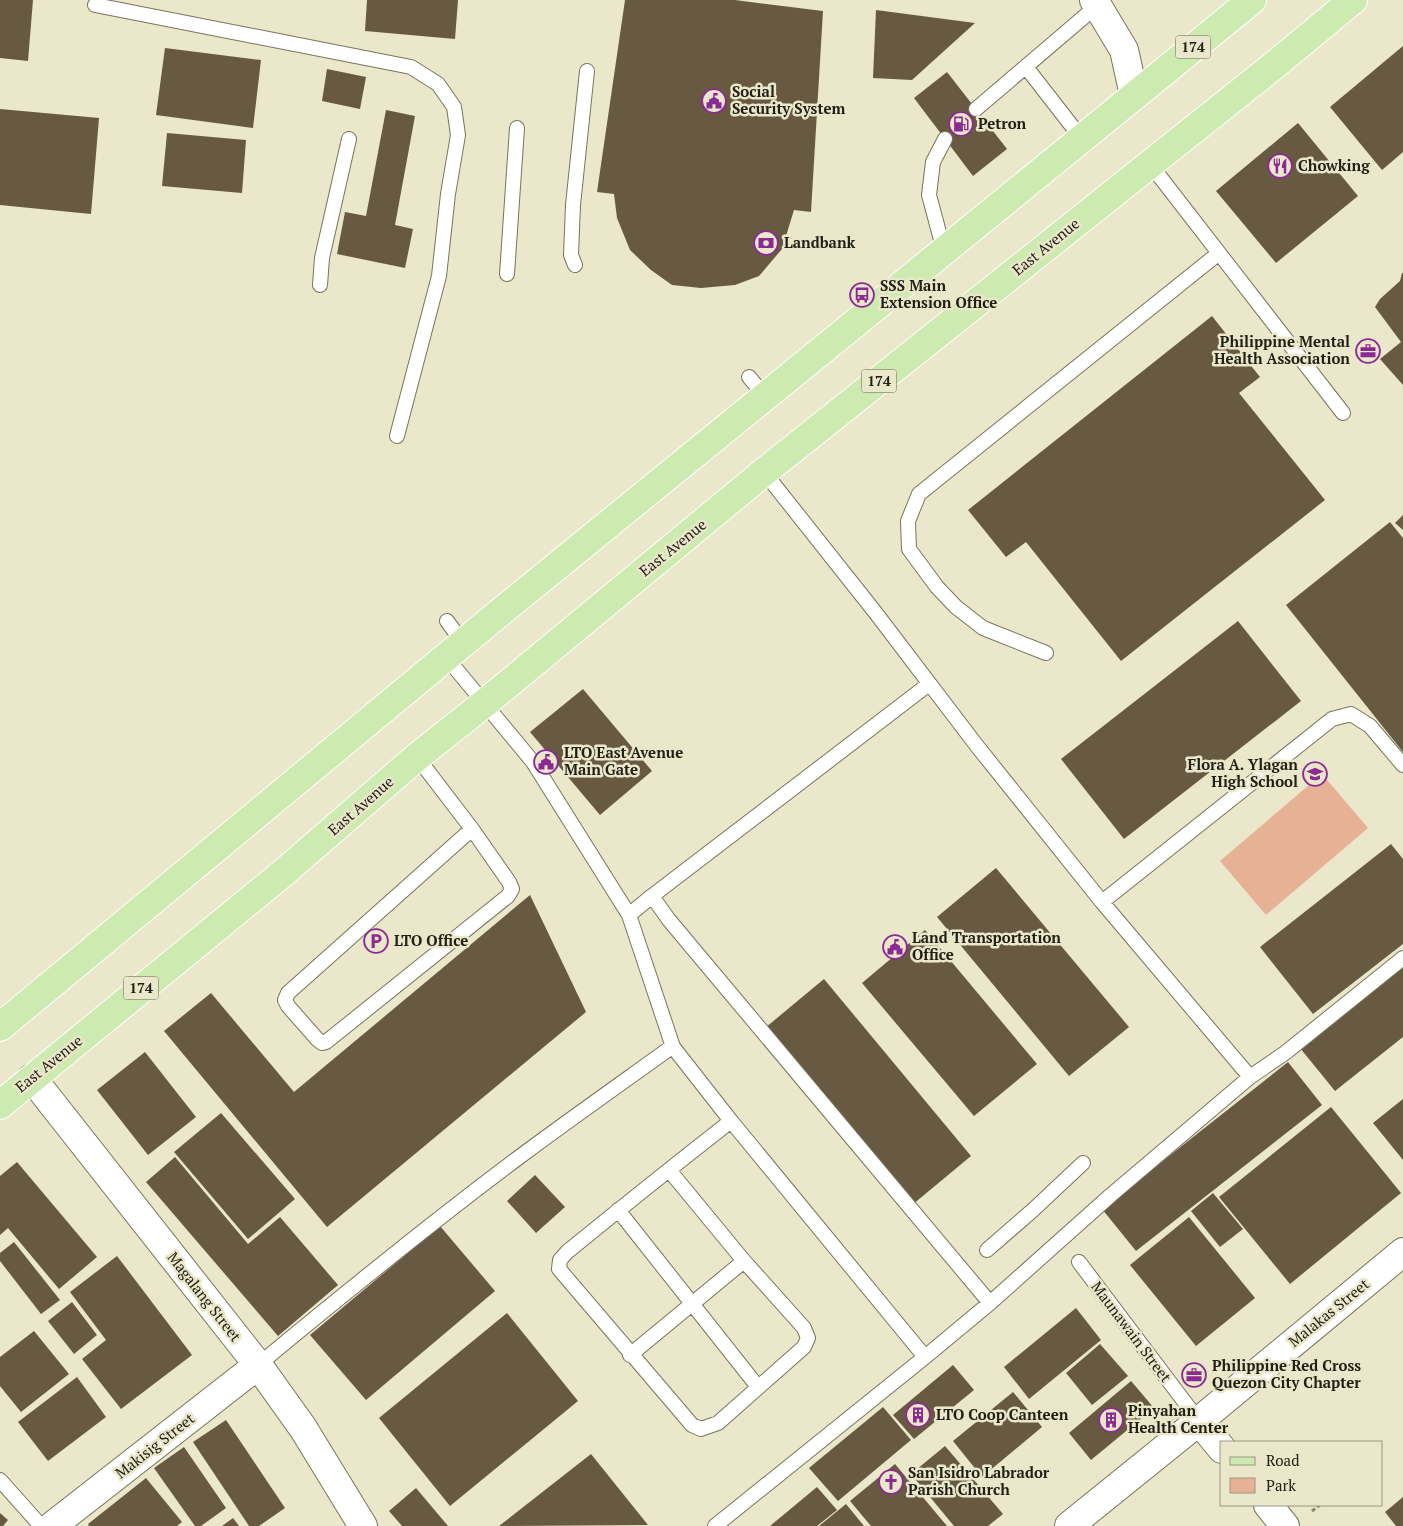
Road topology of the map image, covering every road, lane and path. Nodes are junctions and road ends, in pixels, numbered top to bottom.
1 (1252, 0) edge
2 (1353, 0) edge
3 (1096, 2) edge
4 (95, 4) dead end
5 (1026, 67) junction
6 (588, 71) dead end
7 (1134, 95) junction
8 (976, 109) dead end
9 (518, 128) dead end
10 (349, 139) dead end
11 (945, 139) dead end
12 (1082, 139) junction
13 (1150, 164) junction
14 (944, 251) junction
15 (1219, 253) junction
16 (575, 265) dead end
17 (506, 274) dead end
18 (320, 285) dead end
19 (1343, 413) dead end
20 (397, 436) dead end
21 (764, 472) junction
22 (447, 621) dead end
23 (454, 650) junction
24 (1046, 653) dead end
25 (929, 684) junction
26 (485, 703) junction
27 (417, 757) junction
28 (1403, 765) edge
29 (472, 829) junction
30 (652, 896) junction
31 (1102, 902) junction
32 (629, 915) junction
33 (1403, 958) edge
34 (0, 1027) edge
35 (673, 1046) junction
36 (1250, 1077) junction
37 (32, 1078) junction
38 (0, 1104) edge
39 (731, 1121) junction
40 (1083, 1163) dead end
41 (669, 1170) junction
42 (618, 1210) junction
43 (987, 1250) dead end
44 (1403, 1252) edge
45 (744, 1261) junction
46 (1079, 1262) dead end
47 (990, 1302) junction
48 (693, 1303) junction
49 (630, 1355) junction
50 (925, 1357) junction
51 (258, 1365) junction
52 (758, 1387) junction
53 (1199, 1421) junction
54 (1220, 1447) edge
55 (0, 1480) edge
56 (1269, 1506) edge
57 (41, 1526) edge
58 (52, 1526) edge
59 (363, 1526) edge
60 (715, 1526) edge
61 (1069, 1526) edge
62 (1285, 1526) edge

1 - 7 main road, 174
2 - 13 main road, East Avenue / 174
3 - 5 lane
3 - 7 street
4 - 20 lane
5 - 8 lane
5 - 12 lane
6 - 16 lane
7 - 12 main road, 174
9 - 17 lane
10 - 18 lane
11 - 14 lane
12 - 14 main road, 174
13 - 15 lane
13 - 21 main road, East Avenue / 174
14 - 23 main road, 174
15 - 19 lane
15 - 24 lane
21 - 25 lane
21 - 26 main road, East Avenue / 174
22 - 23 lane
23 - 26 lane
23 - 34 main road, 174
25 - 30 lane
25 - 31 lane
26 - 27 main road, East Avenue / 174
26 - 32 lane
27 - 29 lane
27 - 37 main road, East Avenue / 174
28 - 31 lane
29 - 29 lane
30 - 32 lane
30 - 47 lane
31 - 36 lane
32 - 35 lane
33 - 36 lane
35 - 39 lane
35 - 51 lane
36 - 47 lane
37 - 38 main road, East Avenue / 174
37 - 51 street, Magalang Street
39 - 41 lane
39 - 50 lane
40 - 43 lane
41 - 42 lane
41 - 45 lane
42 - 48 lane
42 - 49 lane
44 - 53 street, Malakas Street
45 - 48 lane
45 - 52 lane
46 - 53 lane, Maunawain Street
47 - 50 lane
48 - 49 lane
48 - 52 lane
49 - 52 lane
50 - 60 lane
51 - 58 street, Makisig Street
51 - 59 street, Magalang Street
53 - 54 street, Maunawain Street
53 - 61 street, Malakas Street
55 - 57 lane
56 - 62 street

